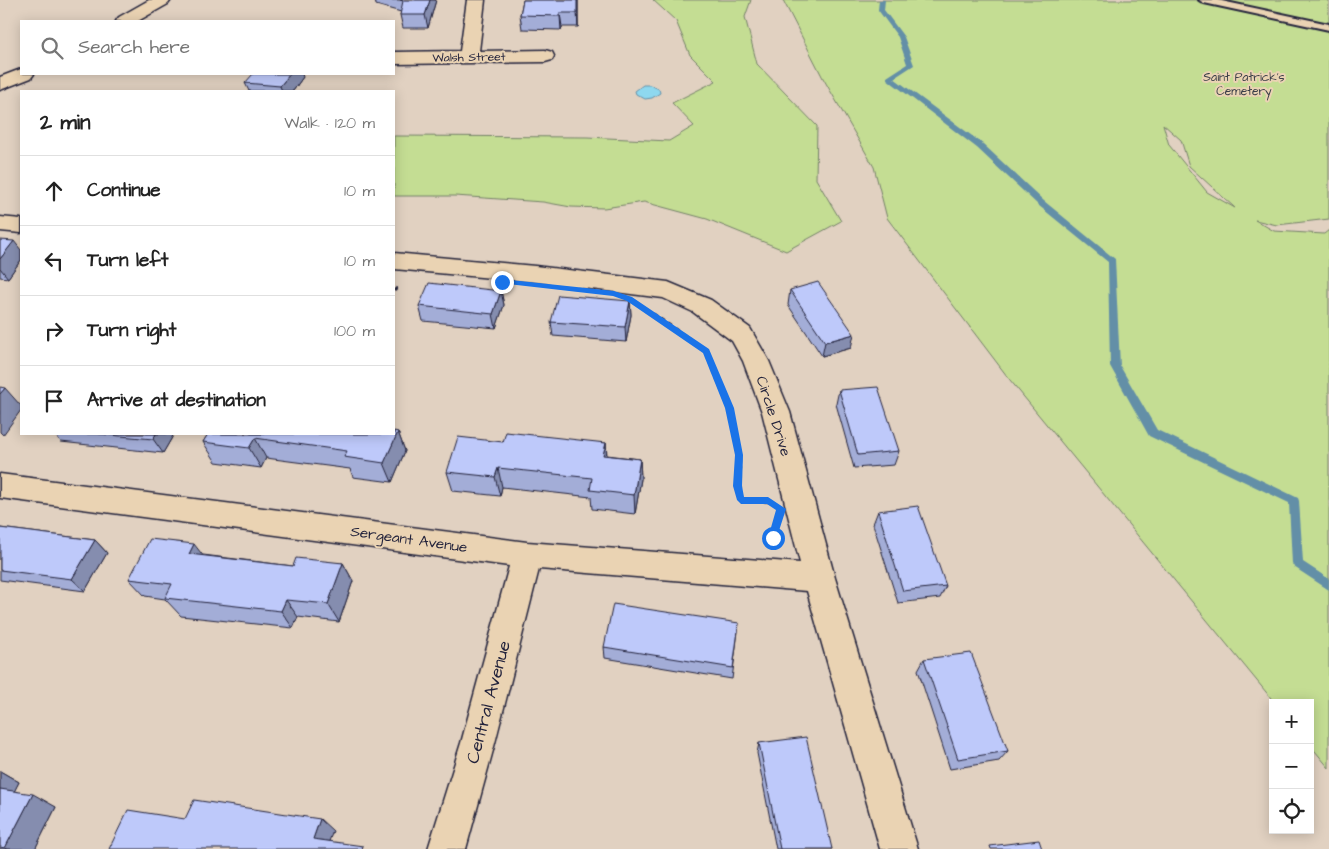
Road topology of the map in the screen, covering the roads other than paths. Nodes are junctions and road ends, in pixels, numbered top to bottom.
1 (476, 0) edge
2 (1204, 0) edge
3 (157, 1) edge
4 (127, 20) edge
5 (1329, 27) edge
6 (469, 56) junction
7 (545, 56) dead end
8 (395, 58) edge
9 (22, 75) edge
10 (0, 84) edge
11 (0, 224) edge
12 (20, 226) edge
13 (399, 269) edge
14 (0, 486) edge
15 (527, 554) junction
16 (819, 578) junction
17 (447, 849) edge
18 (899, 849) edge

1 - 6 street
2 - 5 lane
3 - 4 street
6 - 7 street, Walsh Street
6 - 8 street, Walsh Street
9 - 10 street
11 - 12 street
13 - 16 street, Circle Drive
14 - 15 street, Sergeant Avenue
15 - 16 street, Sergeant Avenue
15 - 17 street, Central Avenue
16 - 18 street, Circle Drive

